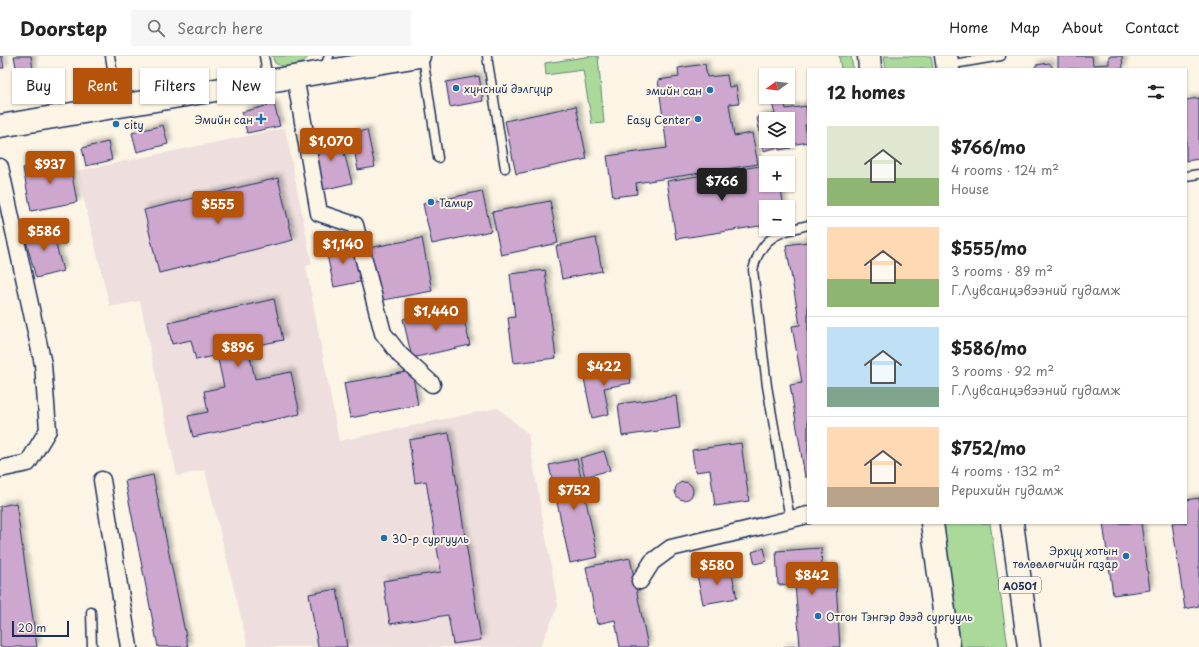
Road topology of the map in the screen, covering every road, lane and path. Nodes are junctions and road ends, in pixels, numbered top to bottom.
1 (110, 56) edge
2 (264, 56) edge
3 (419, 56) edge
4 (422, 56) edge
5 (487, 56) edge
6 (869, 56) edge
7 (1001, 56) edge
8 (947, 63) edge
9 (326, 64) edge
10 (266, 68) edge
11 (870, 68) edge
12 (295, 76) junction
13 (275, 79) edge
14 (217, 88) edge
15 (118, 105) junction
16 (0, 126) edge
17 (438, 158) dead end
18 (0, 167) edge
19 (505, 168) dead end
20 (1199, 174) edge
21 (1187, 176) edge
22 (807, 224) edge
23 (432, 384) dead end
24 (0, 468) edge
25 (102, 480) dead end
26 (807, 515) edge
27 (790, 519) junction
28 (932, 524) edge
29 (1012, 524) edge
30 (640, 580) dead end
31 (91, 612) dead end
32 (92, 647) edge
33 (129, 647) edge
34 (949, 647) edge
35 (1029, 647) edge

1 - 15 lane
2 - 10 lane
3 - 9 main road
4 - 17 lane
5 - 19 lane
6 - 11 main road
7 - 8 lane
9 - 12 main road
12 - 13 main road
12 - 23 street
14 - 15 main road
15 - 16 main road
18 - 24 street
20 - 21 lane
22 - 27 lane
25 - 33 street
26 - 27 street
27 - 30 street
28 - 34 main road
29 - 35 main road, A0501
31 - 32 lane

